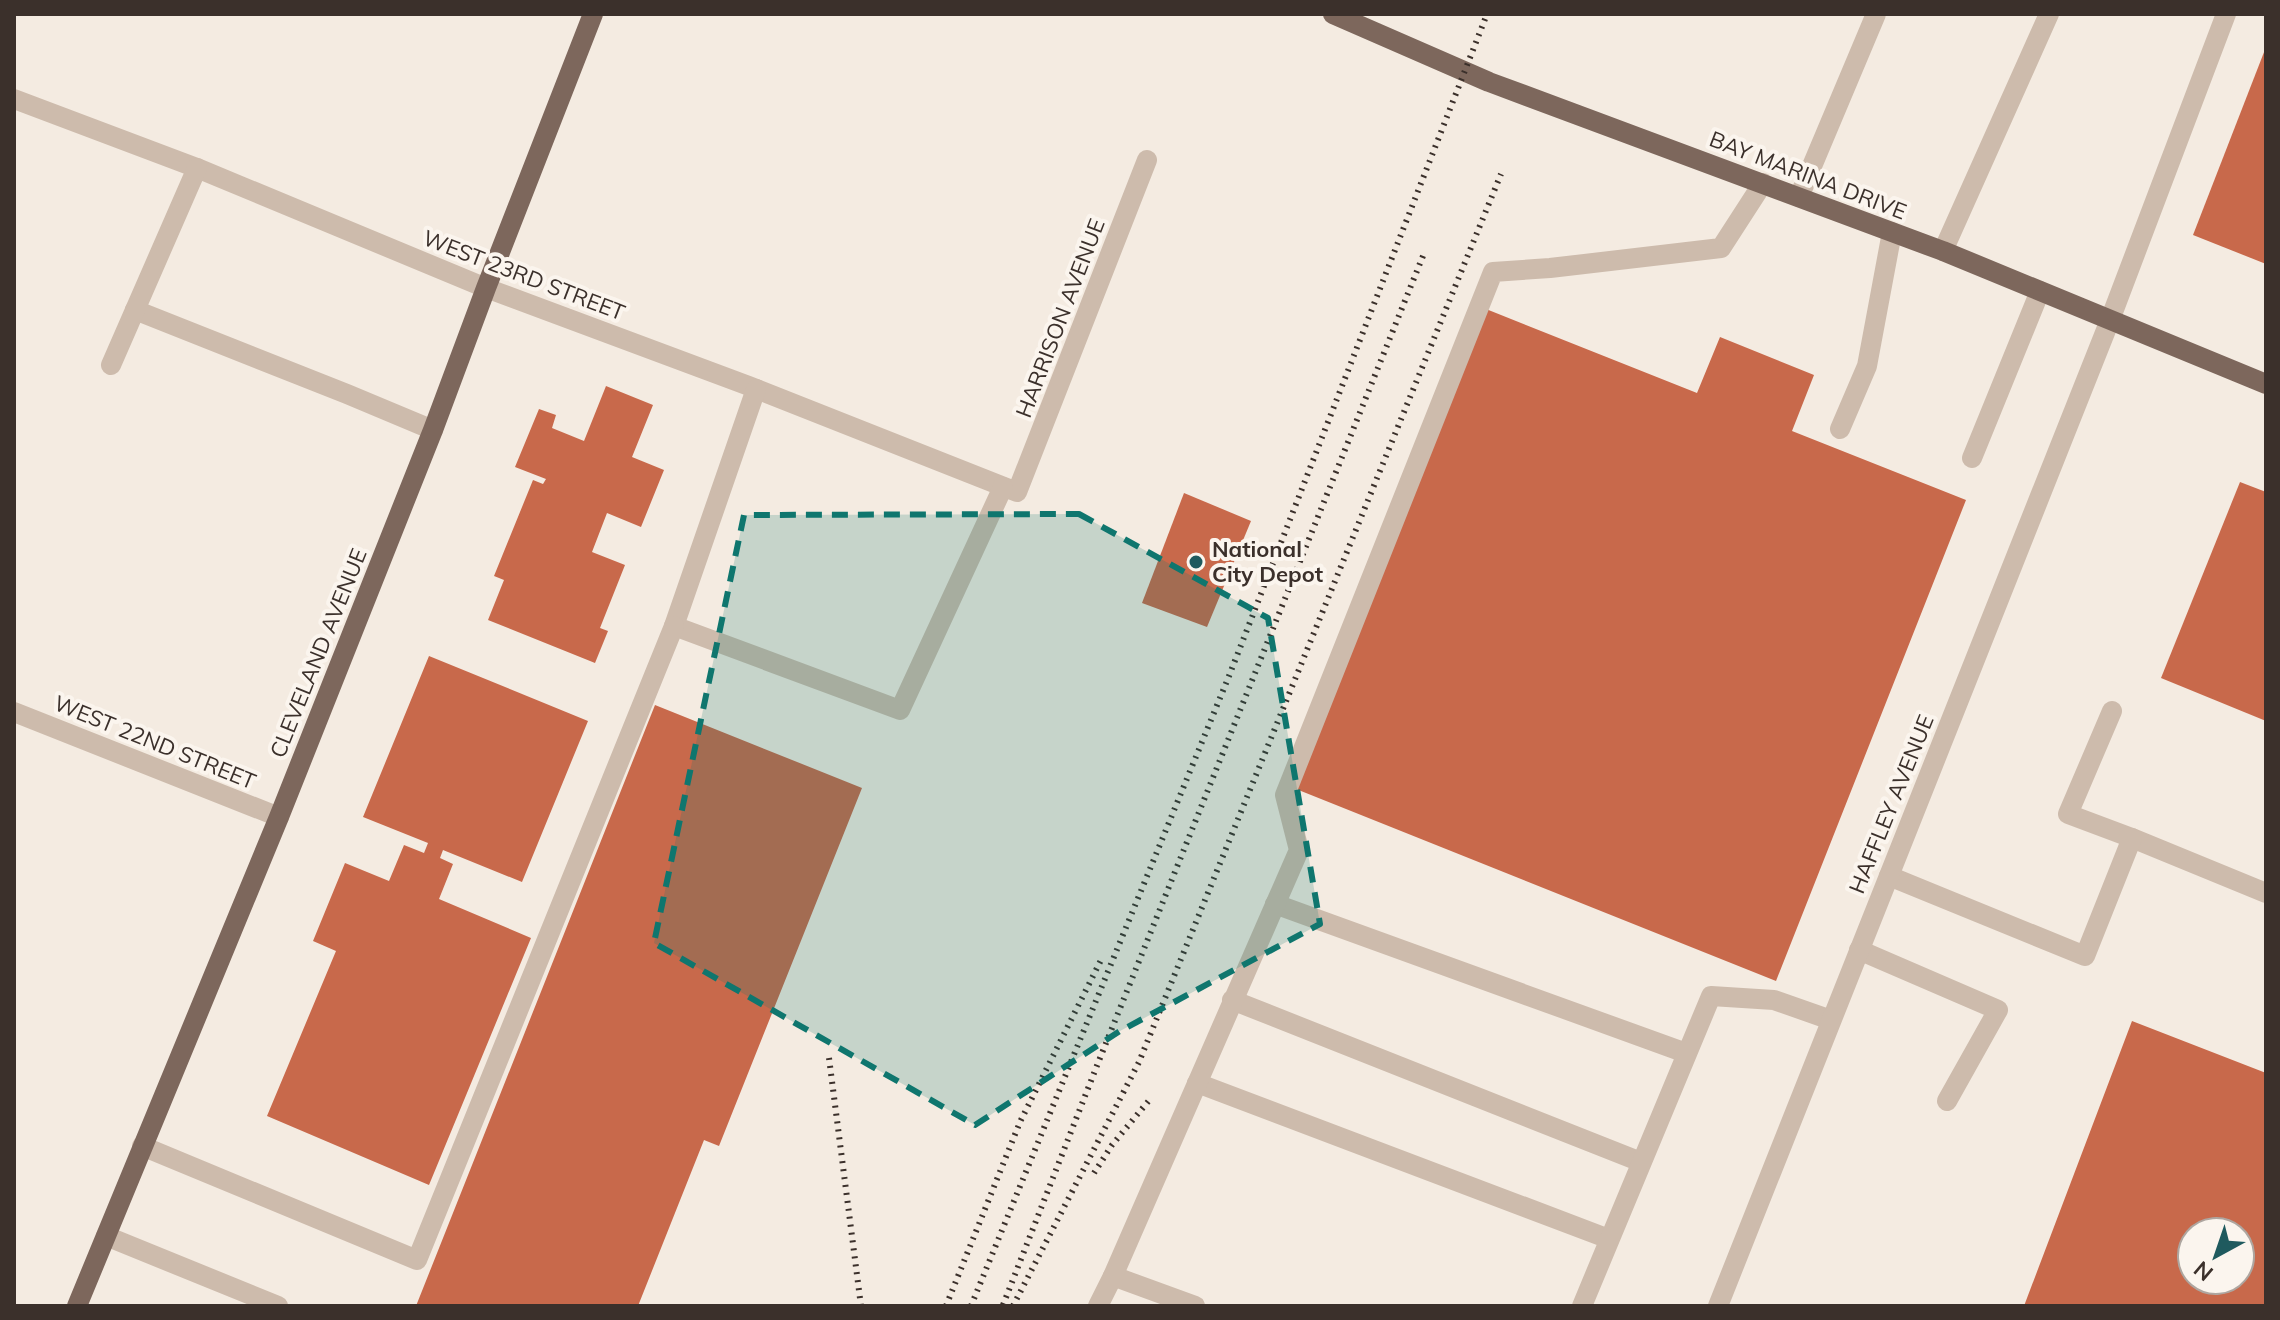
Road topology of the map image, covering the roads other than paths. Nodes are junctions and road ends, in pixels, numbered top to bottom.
1 (593, 14) edge
2 (1333, 14) edge
3 (1876, 14) edge
4 (2049, 14) edge
5 (2226, 14) edge
6 (14, 99) edge
7 (1147, 160) dead end
8 (197, 168) junction
9 (1763, 183) junction
10 (1799, 197) junction
11 (1892, 232) junction
12 (1943, 251) junction
13 (486, 288) junction
14 (2040, 291) junction
15 (135, 310) junction
16 (2110, 320) junction
17 (111, 365) dead end
18 (2266, 384) edge
19 (756, 389) junction
20 (1840, 429) dead end
21 (433, 430) junction
22 (1972, 458) dead end
23 (1010, 490) junction
24 (674, 626) junction
25 (2112, 711) dead end
26 (14, 712) edge
27 (279, 817) junction
28 (2132, 838) junction
29 (1889, 876) junction
30 (2266, 893) edge
31 (1275, 904) junction
32 (1859, 950) junction
33 (1232, 1000) junction
34 (1831, 1020) junction
35 (1686, 1053) junction
36 (1197, 1083) junction
37 (1947, 1101) dead end
38 (142, 1146) junction
39 (1641, 1162) junction
40 (106, 1236) junction
41 (1609, 1239) junction
42 (1113, 1276) junction
43 (77, 1306) edge
44 (278, 1306) edge
45 (1098, 1306) edge
46 (1195, 1306) edge
47 (1582, 1306) edge
48 (1718, 1306) edge

1 - 13 main road, CLEVELAND AVENUE
2 - 9 main road, BAY MARINA DRIVE
3 - 10 street
4 - 12 street
5 - 16 street, HAFFLEY AVENUE
6 - 8 street, WEST 23RD STREET
7 - 23 street, HARRISON AVENUE
8 - 13 street, WEST 23RD STREET
8 - 15 street
9 - 10 main road, BAY MARINA DRIVE
9 - 31 street
10 - 11 main road, BAY MARINA DRIVE
11 - 12 main road, BAY MARINA DRIVE
11 - 20 street
12 - 14 main road, BAY MARINA DRIVE
13 - 19 street, WEST 23RD STREET
13 - 21 main road, CLEVELAND AVENUE
14 - 16 main road, BAY MARINA DRIVE
14 - 22 street
15 - 17 street
15 - 21 street
16 - 18 main road, BAY MARINA DRIVE
16 - 29 street, HAFFLEY AVENUE
19 - 23 street, WEST 23RD STREET
19 - 24 street
21 - 27 main road, CLEVELAND AVENUE
23 - 24 street, HARRISON AVENUE
24 - 38 street
25 - 28 street
26 - 27 street, WEST 22ND STREET
27 - 38 main road, CLEVELAND AVENUE
28 - 29 street
28 - 30 street
29 - 32 street, HAFFLEY AVENUE
31 - 33 street
31 - 35 street
32 - 34 street, HAFFLEY AVENUE
32 - 37 street
33 - 36 street
33 - 39 street
34 - 35 street
34 - 48 street, HAFFLEY AVENUE
35 - 39 street
36 - 41 street
36 - 42 street
38 - 40 main road, CLEVELAND AVENUE
39 - 41 street
40 - 43 main road, CLEVELAND AVENUE
40 - 44 street
41 - 47 street
42 - 45 street
42 - 46 street

